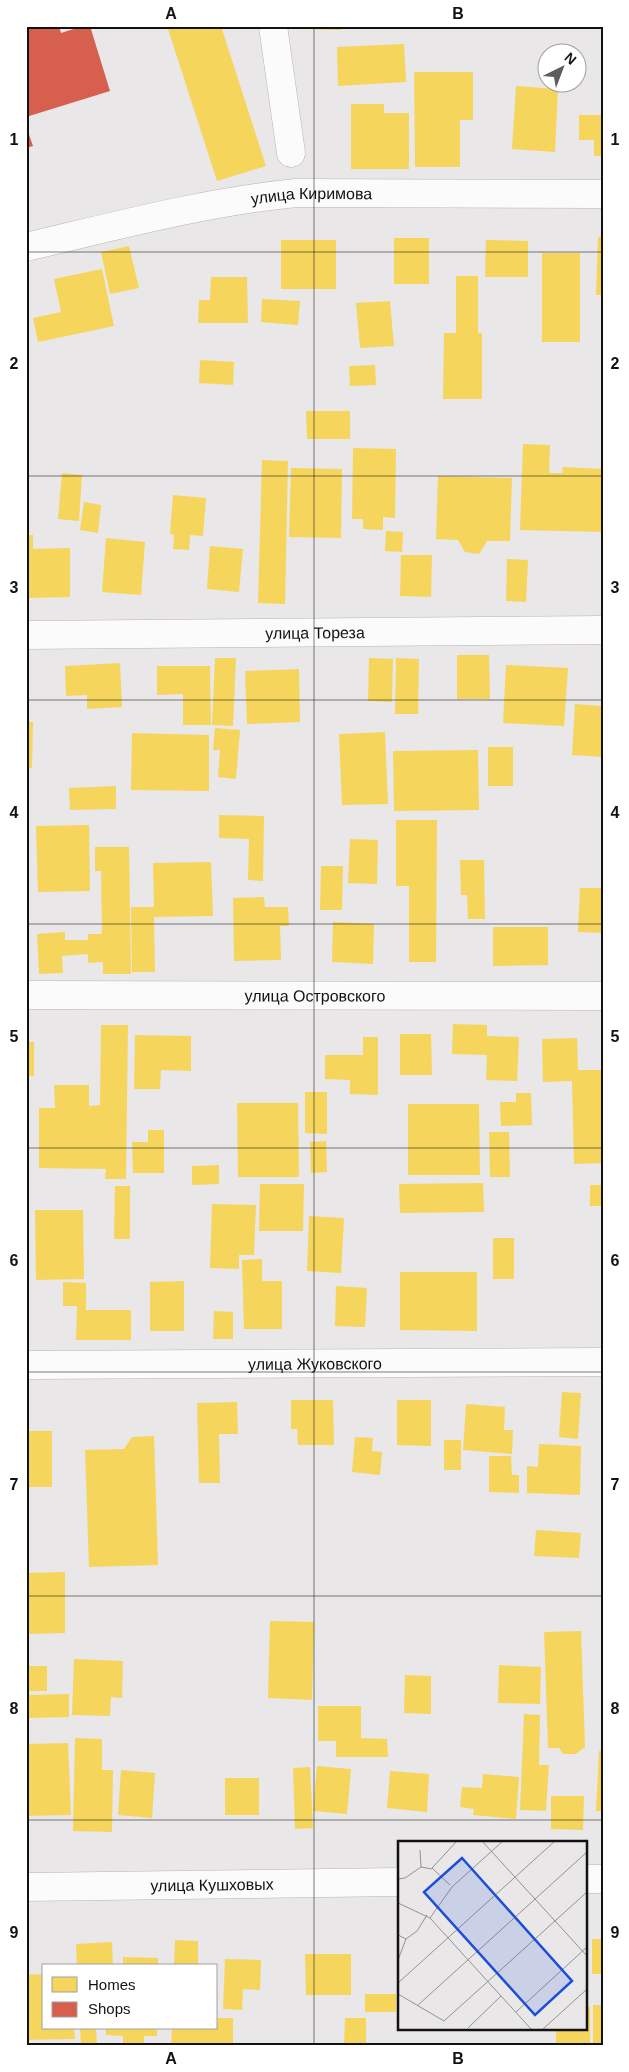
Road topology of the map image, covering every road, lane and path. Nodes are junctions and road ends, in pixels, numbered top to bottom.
1 (273, 26) edge
2 (291, 153) dead end
3 (603, 194) edge
4 (26, 247) edge
5 (603, 630) edge
6 (26, 635) edge
7 (26, 995) edge
8 (603, 996) edge
9 (603, 1362) edge
10 (26, 1365) edge
11 (586, 1879) edge
12 (603, 1879) edge
13 (398, 1882) edge
14 (26, 1886) edge

1 - 2 street
3 - 4 street, улица Киримова
5 - 6 street, улица Тореза
7 - 8 street, улица Островского
9 - 10 street, улица Жуковского
11 - 12 street
13 - 14 street, улица Кушховых

